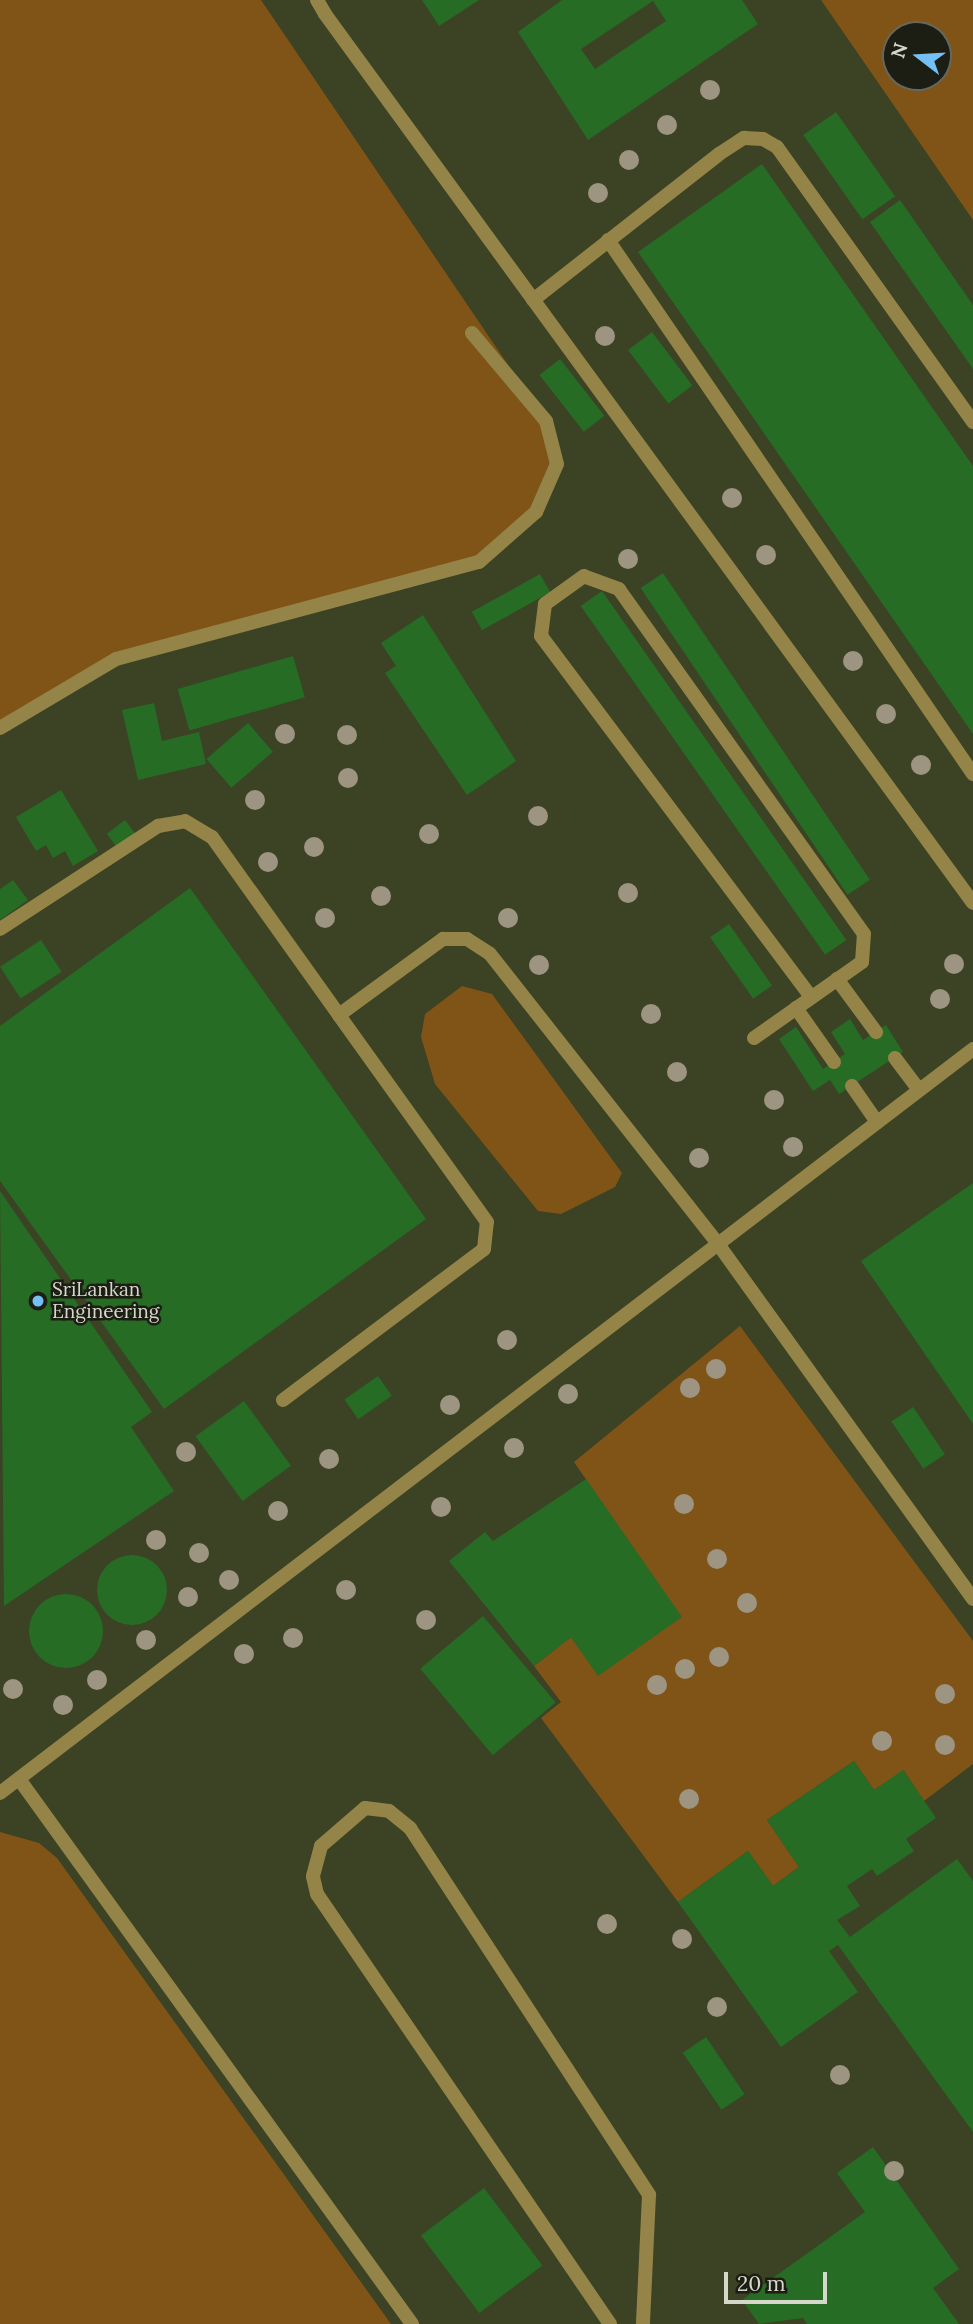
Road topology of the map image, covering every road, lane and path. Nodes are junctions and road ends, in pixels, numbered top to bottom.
1 (317, 0) edge
2 (608, 240) junction
3 (533, 300) junction
4 (472, 333) dead end
5 (973, 422) edge
6 (0, 728) edge
7 (973, 774) edge
8 (973, 904) edge
9 (0, 929) edge
10 (837, 979) junction
11 (811, 997) junction
12 (796, 1008) junction
13 (339, 1015) junction
14 (876, 1032) dead end
15 (754, 1038) dead end
16 (973, 1049) edge
17 (895, 1058) dead end
18 (834, 1062) dead end
19 (852, 1086) dead end
20 (919, 1090) junction
21 (877, 1122) junction
22 (718, 1244) junction
23 (284, 1400) dead end
24 (973, 1599) edge
25 (19, 1779) junction
26 (0, 1793) edge
27 (412, 2324) edge
28 (610, 2324) edge
29 (643, 2324) edge

1 - 3 street
2 - 3 street
2 - 5 street
2 - 7 street
3 - 8 street
4 - 6 street
9 - 13 street
10 - 11 street
10 - 11 street
10 - 14 street
11 - 12 street
12 - 15 street
12 - 18 street
13 - 22 street
13 - 23 street
16 - 20 street
17 - 20 street
19 - 21 street
20 - 21 street
21 - 22 street
22 - 24 street
22 - 25 street
25 - 26 street
25 - 27 street
28 - 29 street

